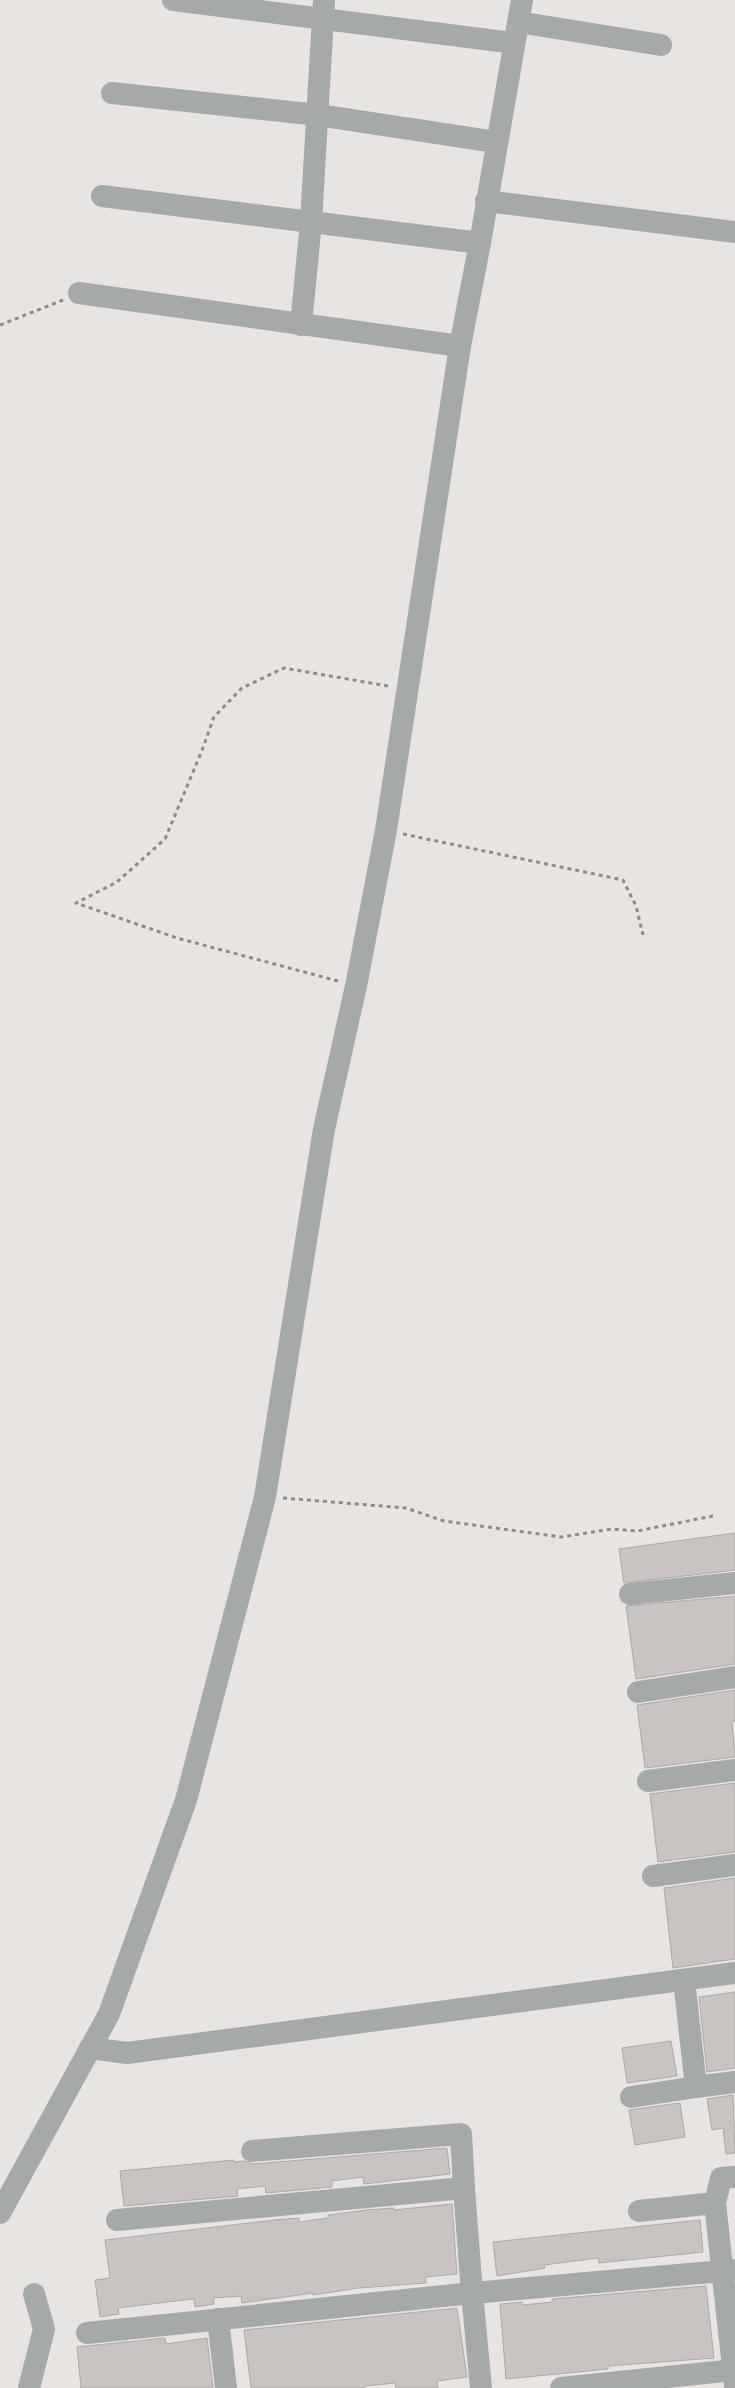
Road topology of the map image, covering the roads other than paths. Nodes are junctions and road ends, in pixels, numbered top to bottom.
1 (173, 0) edge
2 (522, 0) edge
3 (324, 9) edge
4 (516, 32) junction
5 (661, 45) dead end
6 (112, 93) dead end
7 (318, 115) junction
8 (496, 142) junction
9 (102, 196) dead end
10 (486, 201) junction
11 (312, 222) junction
12 (735, 232) edge
13 (480, 243) junction
14 (80, 293) road end
15 (301, 325) junction
16 (460, 346) junction
17 (735, 1583) edge
18 (630, 1594) dead end
19 (735, 1677) edge
20 (638, 1692) dead end
21 (735, 1770) edge
22 (648, 1781) dead end
23 (735, 1865) edge
24 (653, 1876) dead end
25 (735, 1973) edge
26 (684, 1980) junction
27 (90, 2048) junction
28 (735, 2082) edge
29 (696, 2087) junction
30 (631, 2098) dead end
31 (252, 2151) dead end
32 (735, 2176) edge
33 (464, 2188) junction
34 (715, 2203) junction
35 (639, 2211) dead end
36 (0, 2213) edge
37 (117, 2220) dead end
38 (729, 2271) edge
39 (472, 2293) junction
40 (34, 2294) dead end
41 (218, 2319) junction
42 (87, 2333) dead end
43 (735, 2376) edge
44 (29, 2388) edge
45 (226, 2388) edge
46 (481, 2388) edge
47 (561, 2388) edge

1 - 3 street
2 - 4 street
3 - 4 street
3 - 7 street
4 - 5 street
4 - 8 street
6 - 7 street
7 - 8 street
7 - 11 street
8 - 10 street
9 - 11 street
10 - 12 street
10 - 13 street
11 - 13 street
11 - 15 street
13 - 16 street
14 - 15 street
15 - 16 street
16 - 27 street
17 - 18 street
19 - 20 street
21 - 22 street
23 - 24 street
25 - 26 street
26 - 27 street
26 - 29 street
27 - 36 street
28 - 29 street
29 - 30 street
31 - 33 street
32 - 34 street
33 - 37 street
33 - 39 street
34 - 35 street
34 - 38 street
38 - 39 street
38 - 43 street
39 - 41 street
39 - 46 street
40 - 44 street
41 - 42 street
41 - 45 street
43 - 47 street

